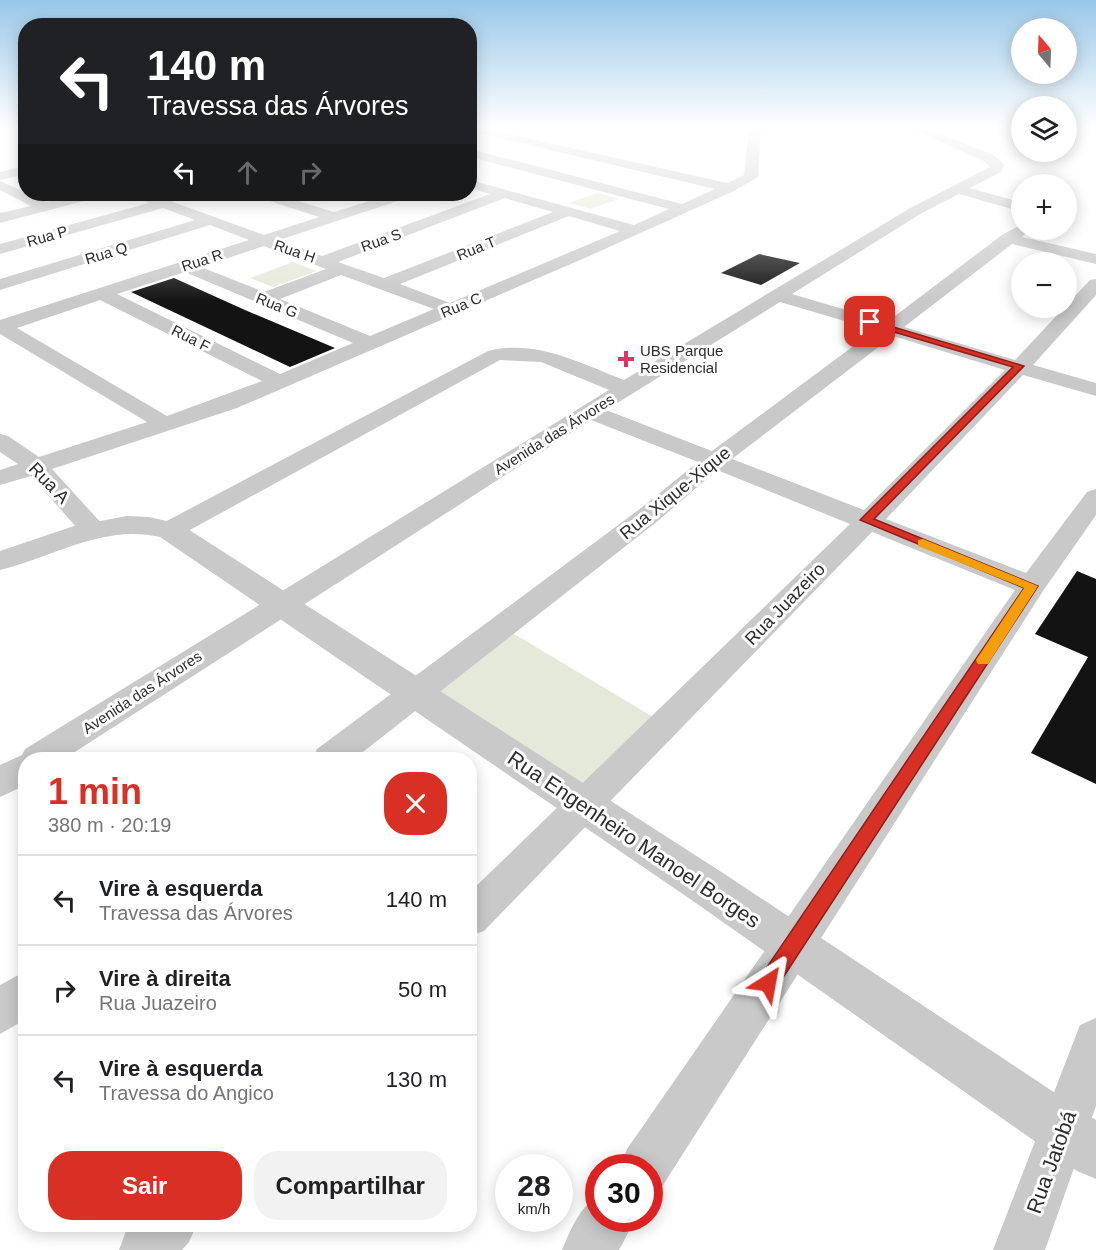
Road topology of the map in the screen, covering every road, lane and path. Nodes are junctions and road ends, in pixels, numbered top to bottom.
1 (3, 186) edge
2 (478, 186) edge
3 (588, 186) edge
4 (601, 186) edge
5 (722, 186) edge
6 (732, 186) edge
7 (963, 186) edge
8 (729, 188) junction
9 (958, 189) junction
10 (18, 194) edge
11 (506, 194) junction
12 (567, 199) junction
13 (34, 201) edge
14 (65, 201) edge
15 (158, 201) edge
16 (284, 201) edge
17 (377, 201) edge
18 (164, 203) junction
19 (1011, 205) edge
20 (44, 206) junction
21 (682, 208) junction
22 (333, 217) junction
23 (0, 218) edge
24 (211, 220) junction
25 (632, 229) junction
26 (1011, 237) edge
27 (264, 240) junction
28 (1034, 240) edge
29 (0, 249) edge
30 (1096, 259) edge
31 (324, 261) junction
32 (185, 266) junction
33 (343, 268) junction
34 (385, 284) junction
35 (1096, 284) edge
36 (0, 285) edge
37 (102, 294) junction
38 (779, 296) junction
39 (263, 299) junction
40 (450, 309) junction
41 (0, 327) edge
42 (892, 329) junction
43 (370, 343) junction
44 (1019, 366) junction
45 (280, 382) junction
46 (626, 389) junction
47 (1096, 390) edge
48 (589, 411) junction
49 (167, 425) junction
50 (0, 441) edge
51 (714, 461) junction
52 (36, 466) junction
53 (0, 477) edge
54 (1096, 497) edge
55 (866, 520) junction
56 (170, 530) junction
57 (94, 531) junction
58 (0, 561) edge
59 (1032, 586) junction
60 (281, 603) junction
61 (417, 693) junction
62 (48, 752) edge
63 (338, 752) edge
64 (18, 771) edge
65 (0, 783) edge
66 (585, 806) junction
67 (477, 911) edge
68 (793, 946) junction
69 (18, 998) edge
70 (0, 1012) edge
71 (1096, 1041) edge
72 (1079, 1141) edge
73 (654, 1154) edge
74 (163, 1232) edge
75 (600, 1232) edge
76 (146, 1250) edge
77 (588, 1250) edge
78 (1019, 1250) edge

1 - 10 street
2 - 11 street
3 - 12 street, Rua T
4 - 21 street
5 - 8 street
6 - 8 street, Rua C
7 - 9 street, Avenida das Árvores
8 - 21 street, Rua C
9 - 19 street
9 - 38 street, Avenida das Árvores
11 - 12 street
11 - 31 street, Rua S
12 - 25 street
12 - 34 street, Rua T
13 - 20 street
14 - 20 street
15 - 18 street, Rua H
16 - 22 street
17 - 22 street, Rua R
18 - 24 street, Rua H
18 - 29 street, Rua P
20 - 23 street
21 - 25 street, Rua C
22 - 27 street, Rua R
24 - 27 street, Rua H
24 - 36 street, Rua Q
25 - 40 street, Rua C
26 - 42 street, Rua Xique-Xique
27 - 31 street, Rua H
27 - 32 street, Rua R
28 - 30 street
31 - 33 street, Rua H
32 - 37 street, Rua R
32 - 39 street, Rua G
33 - 34 street, Rua H
33 - 39 street
34 - 40 street, Rua H
35 - 44 street, Rua Juazeiro
37 - 41 street, Rua R
37 - 45 street, Rua F
38 - 42 street
38 - 46 street, Avenida das Árvores
39 - 43 street, Rua G
40 - 43 street, Rua C
41 - 49 street
42 - 44 street
42 - 51 street, Rua Xique-Xique
43 - 45 street, Rua C
44 - 47 street
44 - 55 street, Rua Juazeiro
45 - 49 street, Rua C
46 - 48 street, Avenida das Árvores
46 - 56 street
48 - 51 street
48 - 60 street, Avenida das Árvores
49 - 52 street, Rua C
50 - 52 street, Rua A
51 - 55 street
51 - 61 street, Rua Xique-Xique
52 - 53 street, Rua C
52 - 57 street, Rua A
54 - 59 street
55 - 59 street
55 - 66 street, Rua Juazeiro
56 - 57 street
56 - 60 street, Rua Engenheiro Manoel Borges
57 - 58 street
59 - 68 street
60 - 61 street, Rua Engenheiro Manoel Borges
60 - 62 street, Avenida das Árvores
61 - 63 street, Rua Xique-Xique
61 - 66 street, Rua Engenheiro Manoel Borges
64 - 65 street
66 - 67 street, Rua Juazeiro
66 - 68 street, Rua Engenheiro Manoel Borges
68 - 72 street, Rua Engenheiro Manoel Borges
68 - 73 street
69 - 70 street
71 - 72 street, Rua Jatobá
72 - 78 street, Rua Jatobá
74 - 76 street
75 - 77 street

